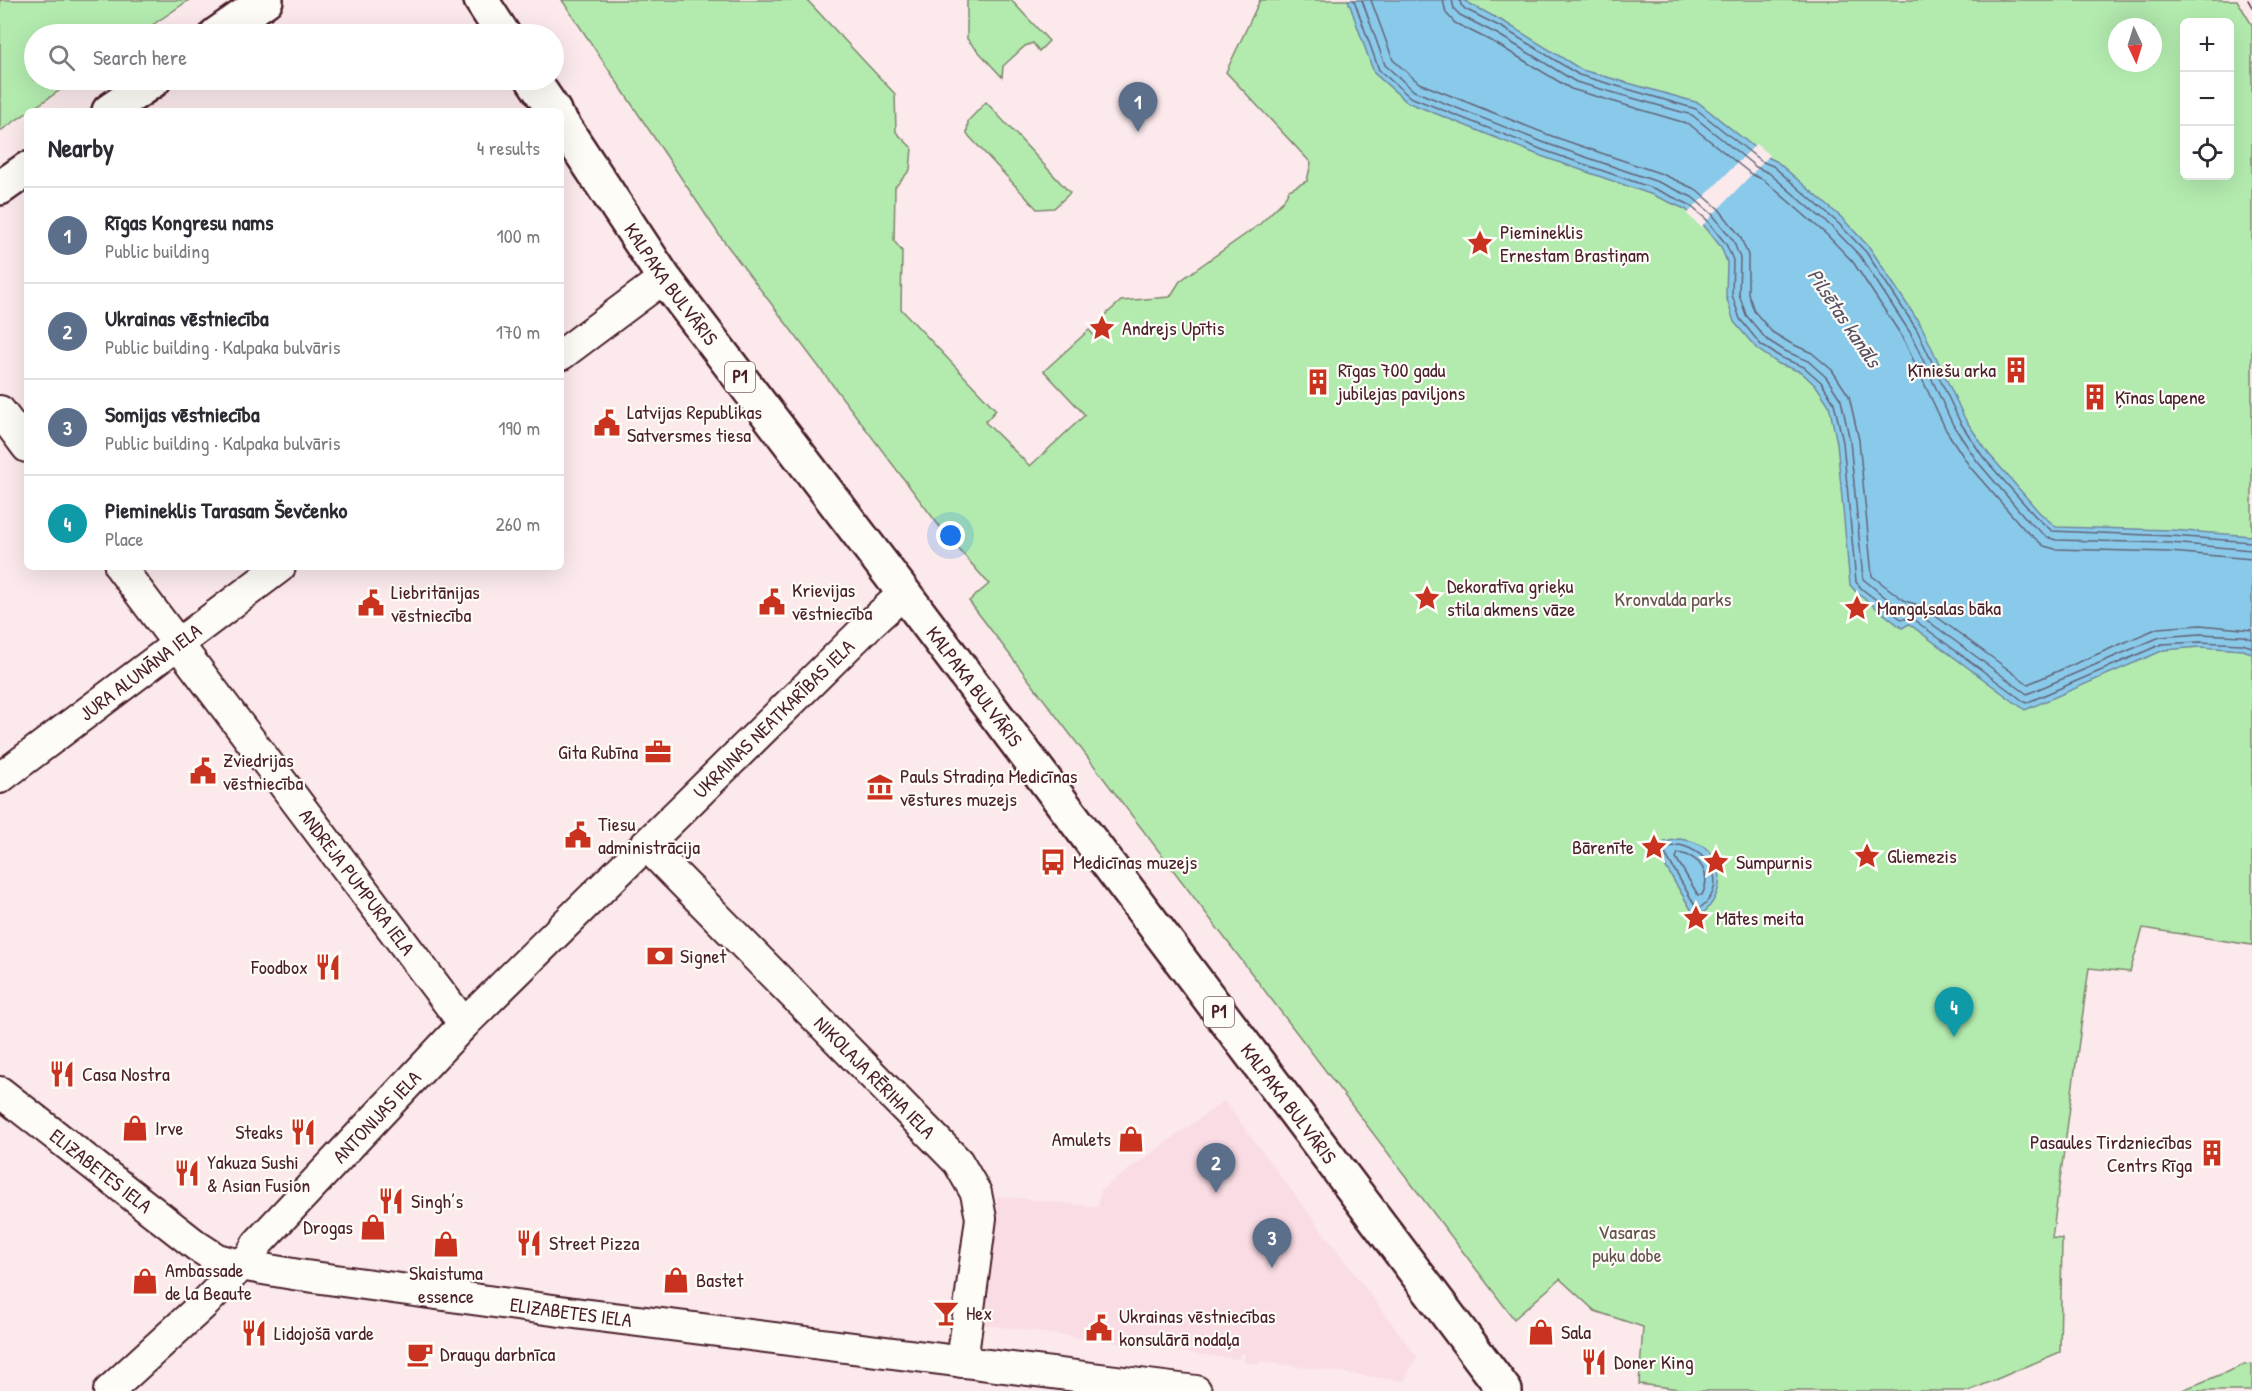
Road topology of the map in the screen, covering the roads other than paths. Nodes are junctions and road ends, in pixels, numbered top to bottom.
1 (266, 0) edge
2 (481, 0) edge
3 (231, 24) edge
4 (497, 24) edge
5 (139, 90) edge
6 (540, 90) edge
7 (113, 108) edge
8 (552, 108) edge
9 (564, 127) edge
10 (24, 171) edge
11 (0, 188) edge
12 (664, 278) junction
13 (564, 353) edge
14 (0, 411) edge
15 (24, 443) edge
16 (122, 570) edge
17 (276, 570) edge
18 (904, 593) junction
19 (179, 644) junction
20 (0, 778) edge
21 (646, 845) junction
22 (464, 1024) junction
23 (0, 1092) edge
24 (240, 1265) junction
25 (962, 1362) junction
26 (109, 1391) edge
27 (1196, 1391) edge
28 (1504, 1391) edge

1 - 3 main road
2 - 4 main road
5 - 7 main road
6 - 8 main road
9 - 12 main road, KALPAKA BULVĀRIS / P1
10 - 11 main road
12 - 13 street
12 - 18 main road, KALPAKA BULVĀRIS / P1
14 - 15 street
16 - 19 street, ANDREJA PUMPURA IELA
17 - 19 street, JURA ALUNĀNA IELA
18 - 21 street, UKRAINAS NEATKARĪBAS IELA
18 - 28 main road, KALPAKA BULVĀRIS / P1
19 - 20 street, JURA ALUNĀNA IELA
19 - 22 street, ANDREJA PUMPURA IELA
21 - 22 street, ANTONIJAS IELA
21 - 25 street, NIKOLAJA RĒRIHA IELA
22 - 24 street, ANTONIJAS IELA
23 - 24 street, ELIZABETES IELA
24 - 25 street, ELIZABETES IELA
24 - 26 street, ANTONIJAS IELA
25 - 27 street, ELIZABETES IELA

